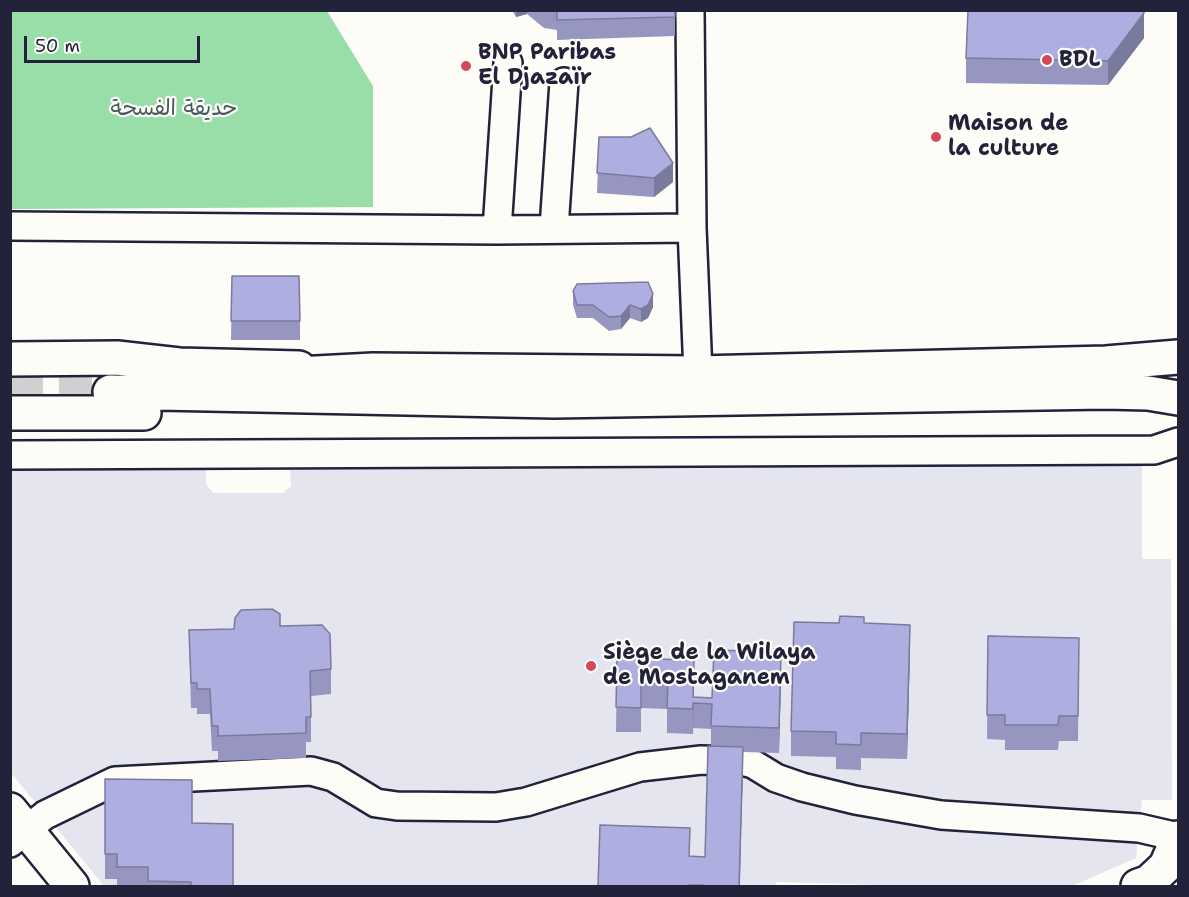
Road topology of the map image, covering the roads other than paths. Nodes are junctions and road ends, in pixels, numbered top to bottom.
1 (690, 10) edge
2 (508, 63) dead end
3 (564, 82) dead end
4 (10, 225) edge
5 (554, 228) junction
6 (692, 228) junction
7 (497, 230) junction
8 (1179, 357) edge
9 (10, 359) edge
10 (698, 373) junction
11 (376, 384) junction
12 (110, 387) tunnel mouth
13 (1179, 398) edge
14 (10, 413) edge
15 (1179, 441) edge
16 (10, 455) edge
17 (16, 828) edge
18 (1179, 838) edge
19 (1148, 885) edge
20 (72, 886) edge

1 - 6 street
2 - 7 street
3 - 5 street
4 - 7 street
5 - 6 street
5 - 7 street
6 - 10 street
8 - 10 main road
9 - 11 main road
10 - 11 main road
11 - 12 main road
11 - 13 main road
11 - 14 main road
15 - 16 street
17 - 18 street
17 - 20 main road
18 - 19 main road

